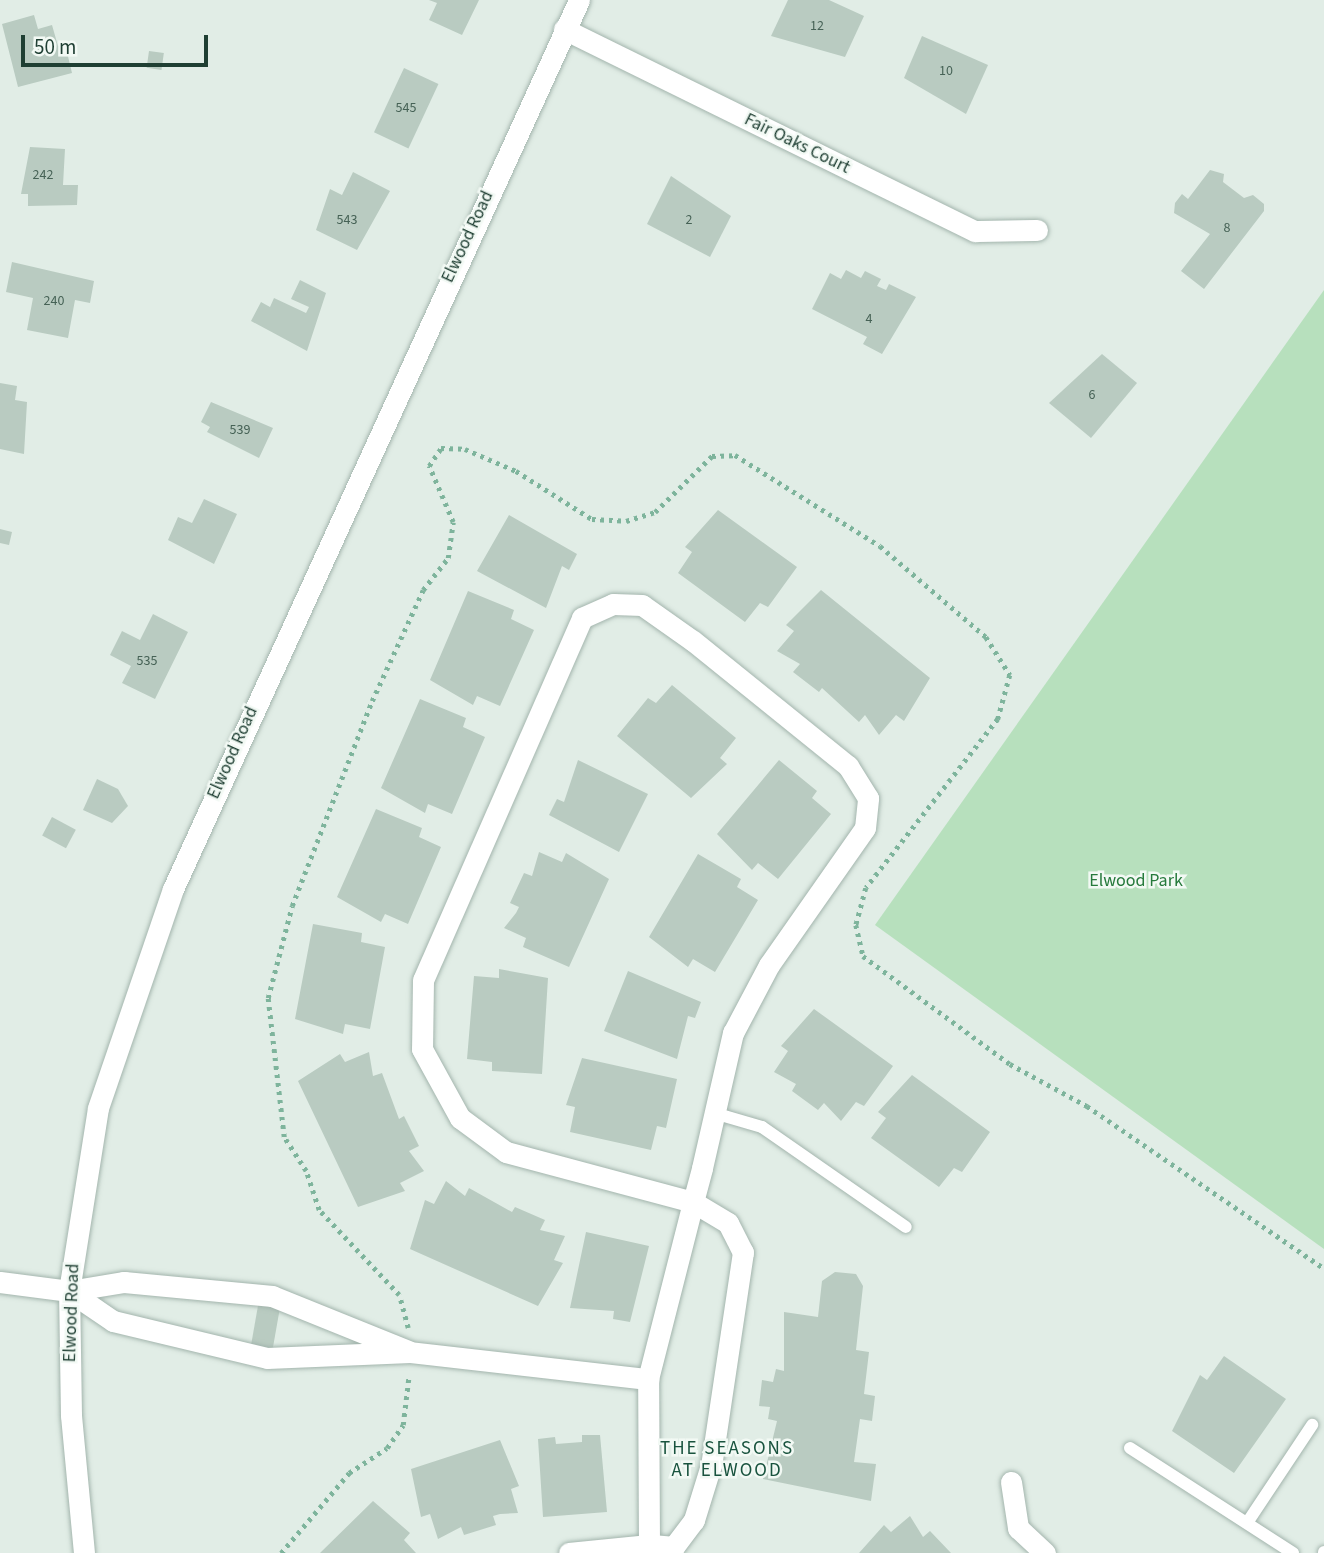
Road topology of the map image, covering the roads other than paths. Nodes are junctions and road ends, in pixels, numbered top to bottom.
1 (579, 0) edge
2 (564, 29) junction
3 (1037, 230) dead end
4 (714, 1114) junction
5 (693, 1202) junction
6 (906, 1227) dead end
7 (0, 1282) edge
8 (69, 1291) junction
9 (410, 1357) junction
10 (648, 1379) junction
11 (1312, 1424) dead end
12 (1130, 1448) dead end
13 (1011, 1482) dead end
14 (1247, 1523) junction
15 (650, 1549) edge
16 (85, 1553) edge
17 (569, 1553) edge
18 (1045, 1553) edge
19 (1293, 1553) edge

1 - 2 street, Elwood Road
2 - 3 street, Fair Oaks Court
2 - 8 street, Elwood Road
4 - 5 street
4 - 5 street
4 - 6 lane
5 - 10 street
5 - 15 street
7 - 8 street
8 - 9 street
8 - 9 street
8 - 16 street, Elwood Road
9 - 10 street
10 - 15 street
11 - 14 lane
12 - 14 lane
13 - 18 street
14 - 19 lane
15 - 17 street

